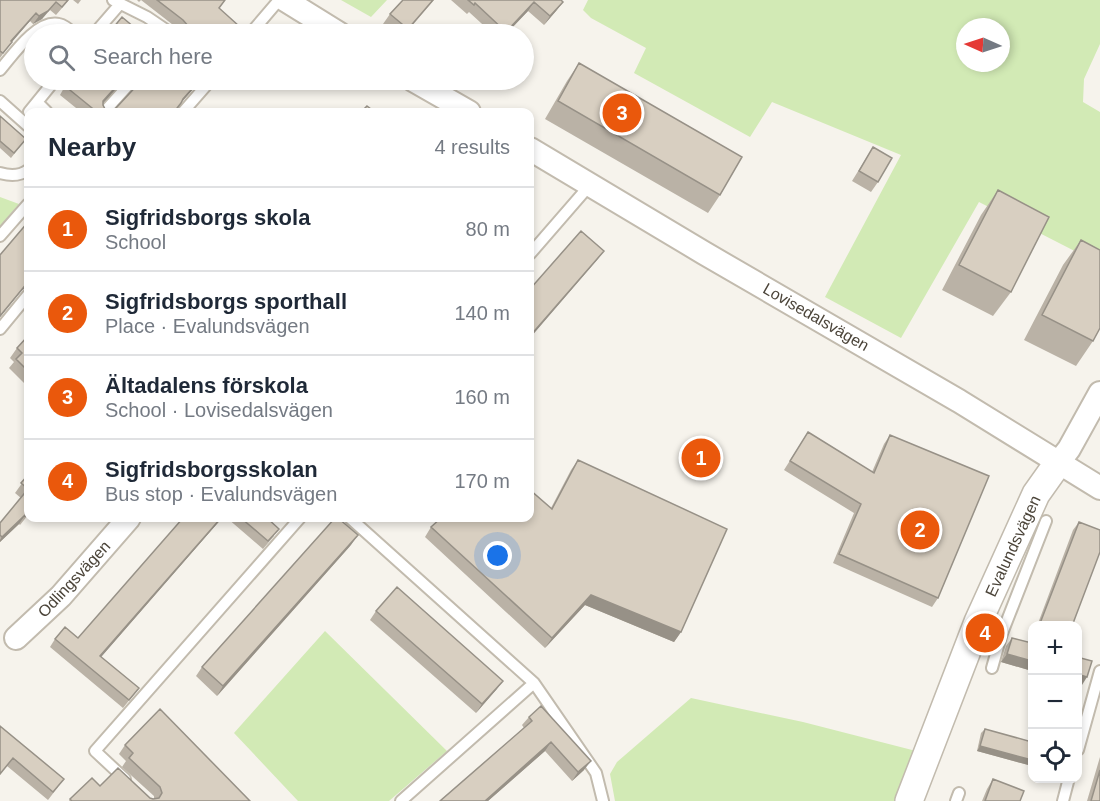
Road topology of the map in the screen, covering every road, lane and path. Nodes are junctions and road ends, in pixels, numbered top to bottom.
1 (279, 0) edge
2 (285, 0) edge
3 (117, 2) edge
4 (101, 24) edge
5 (157, 24) edge
6 (259, 24) edge
7 (324, 24) edge
8 (24, 43) edge
9 (0, 70) edge
10 (47, 90) edge
11 (124, 90) edge
12 (203, 90) edge
13 (430, 90) edge
14 (0, 102) edge
15 (36, 102) junction
16 (33, 108) edge
17 (43, 108) edge
18 (108, 108) edge
19 (187, 108) edge
20 (462, 108) edge
21 (24, 116) edge
22 (534, 151) edge
23 (0, 172) edge
24 (24, 172) edge
25 (590, 186) junction
26 (24, 209) edge
27 (0, 236) edge
28 (534, 249) edge
29 (24, 300) edge
30 (0, 329) edge
31 (1100, 393) edge
32 (1058, 463) junction
33 (1100, 488) edge
34 (1046, 521) dead end
35 (126, 522) edge
36 (296, 522) edge
37 (354, 522) edge
38 (16, 638) dead end
39 (992, 668) dead end
40 (1100, 671) edge
41 (534, 683) junction
42 (1082, 733) edge
43 (1068, 783) edge
44 (133, 787) edge
45 (401, 801) edge
46 (603, 801) edge
47 (909, 801) edge
48 (1063, 801) edge

1 - 6 lane
2 - 7 street
3 - 4 lane
3 - 5 lane
8 - 9 lane
10 - 15 lane
11 - 18 lane
12 - 19 lane
13 - 20 street
14 - 21 lane
15 - 16 lane
15 - 17 lane
22 - 25 street, Lovisedalsvägen
23 - 24 lane
25 - 28 lane
25 - 32 street, Lovisedalsvägen
26 - 27 lane
29 - 30 lane
31 - 32 street
32 - 33 street, Lovisedalsvägen
32 - 47 street, Evalundsvägen
34 - 39 lane
35 - 38 street, Odlingsvägen
36 - 44 lane
37 - 41 lane
40 - 42 lane
41 - 45 lane
41 - 46 lane
43 - 48 lane

